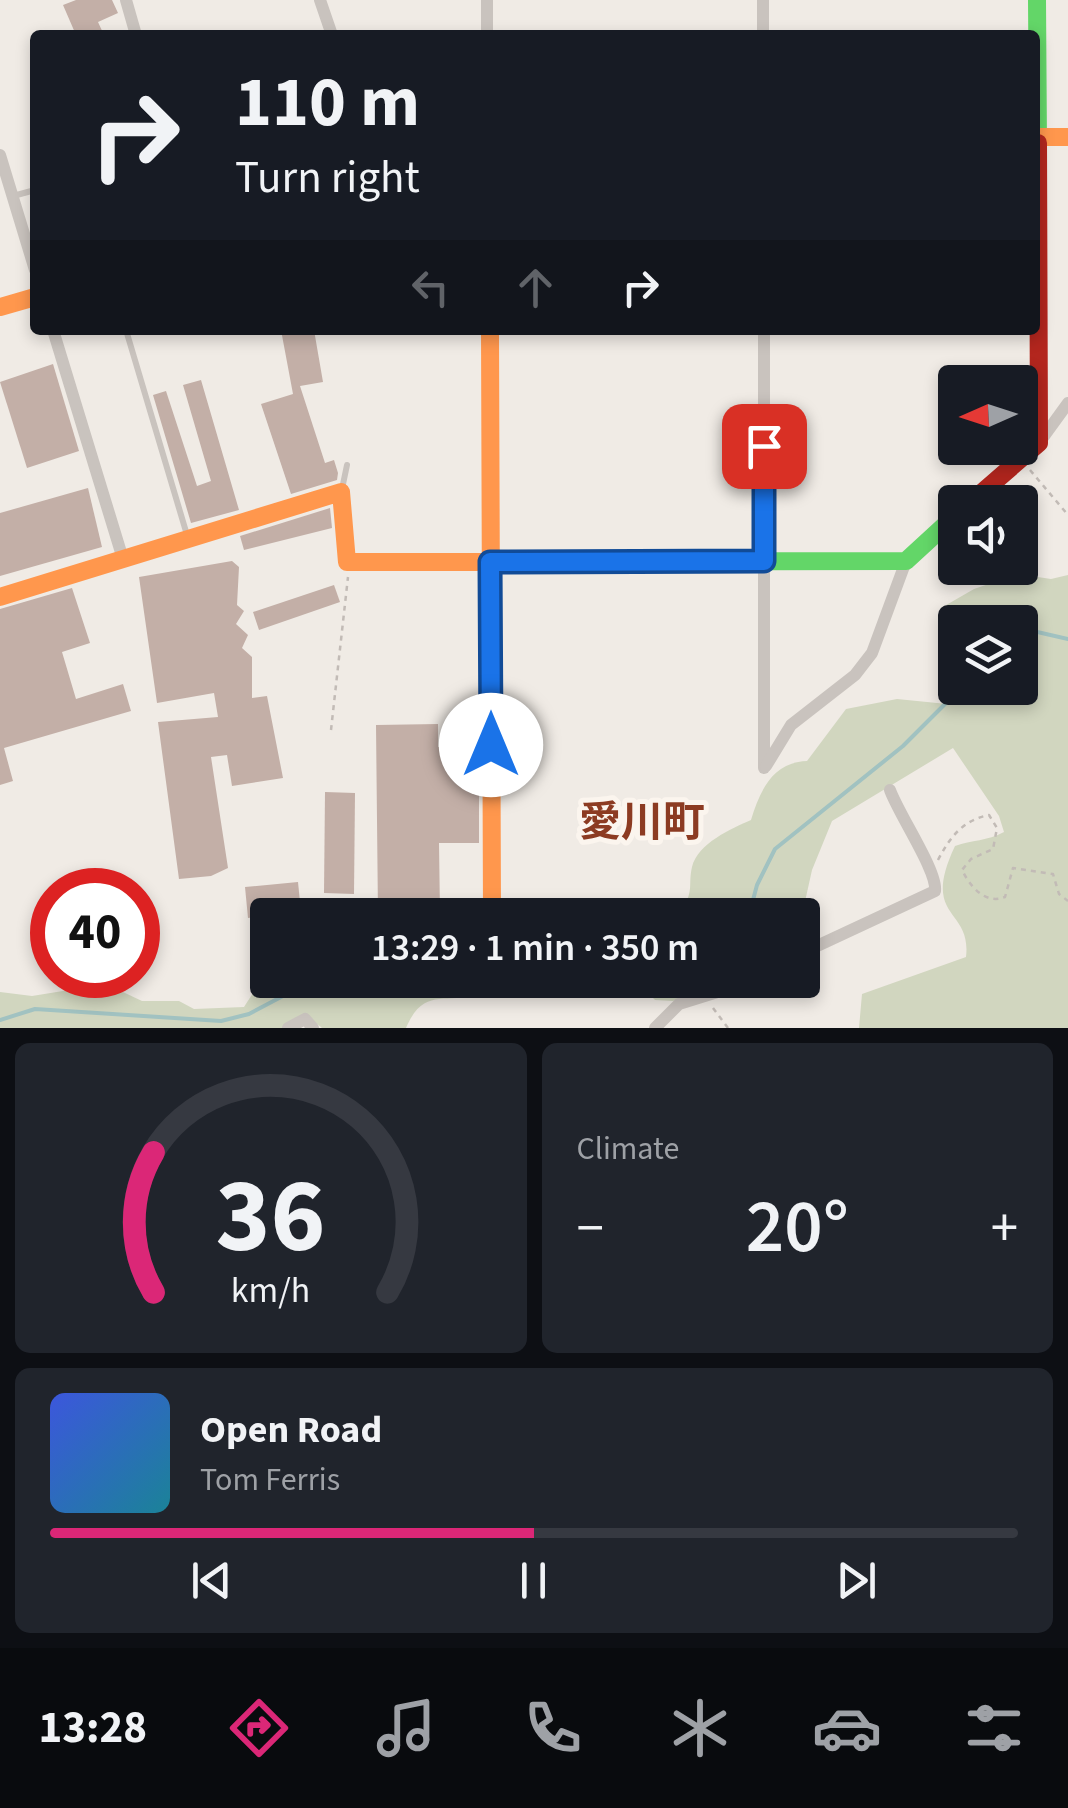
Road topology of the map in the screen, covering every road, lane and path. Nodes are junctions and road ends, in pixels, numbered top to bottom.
1 (126, 0) edge
2 (320, 0) edge
3 (488, 0) edge
4 (762, 0) edge
5 (1037, 0) edge
6 (135, 30) edge
7 (330, 30) edge
8 (488, 30) edge
9 (763, 30) edge
10 (1037, 30) edge
11 (1040, 137) edge
12 (1068, 137) edge
13 (0, 155) edge
14 (30, 191) edge
15 (12, 196) junction
16 (30, 254) edge
17 (30, 298) edge
18 (0, 307) edge
19 (55, 335) edge
20 (127, 335) edge
21 (490, 335) edge
22 (764, 335) edge
23 (1038, 335) edge
24 (1068, 403) edge
25 (1039, 443) joint
26 (1016, 465) edge
27 (1023, 465) edge
28 (347, 466) dead end
29 (992, 485) edge
30 (341, 492) junction
31 (1068, 514) edge
32 (938, 532) edge
33 (188, 538) junction
34 (122, 559) junction
35 (764, 561) junction
36 (347, 562) junction
37 (490, 562) junction
38 (906, 562) junction
39 (0, 597) edge
40 (331, 730) dead end
41 (890, 790) dead end
42 (935, 873) junction
43 (492, 898) edge
44 (1068, 900) edge
45 (820, 945) edge
46 (706, 998) joint
47 (288, 1028) edge
48 (312, 1028) edge
49 (654, 1028) edge
50 (728, 1028) edge

1 - 6 street
2 - 7 street
3 - 8 street
4 - 9 street
5 - 10 street
11 - 12 street
13 - 15 street
14 - 15 lane
15 - 16 street
17 - 18 street
19 - 34 street
20 - 33 lane
21 - 37 street
22 - 35 street
23 - 25 street
24 - 25 street
26 - 29 street
27 - 31 path
28 - 30 lane
30 - 33 street
30 - 36 street
32 - 38 street
33 - 34 street
34 - 39 street
35 - 37 street
35 - 38 street
35 - 38 street
36 - 37 street
36 - 40 path
37 - 43 street
41 - 42 street
42 - 44 path
42 - 45 street
46 - 49 street
46 - 50 path
47 - 48 street

